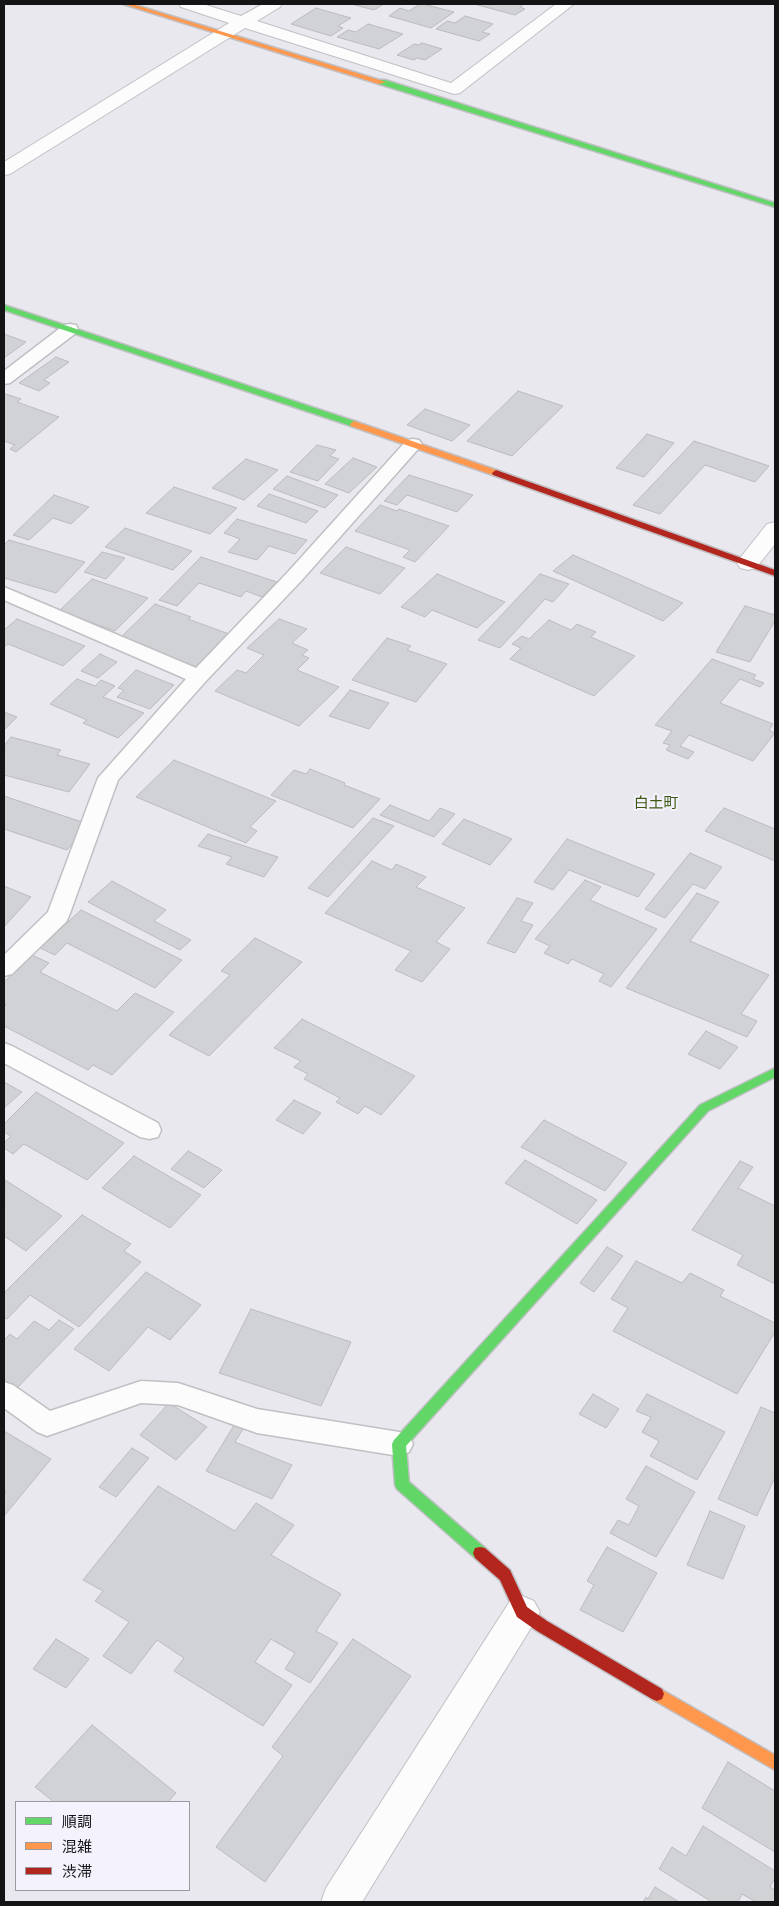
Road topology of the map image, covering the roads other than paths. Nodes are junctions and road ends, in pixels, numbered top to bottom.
1 (126, 4) edge
2 (187, 4) edge
3 (274, 4) edge
4 (566, 4) edge
5 (244, 21) junction
6 (222, 34) junction
7 (4, 170) edge
8 (775, 206) edge
9 (4, 307) edge
10 (70, 329) junction
11 (4, 380) edge
12 (413, 444) junction
13 (775, 529) edge
14 (748, 563) junction
15 (775, 573) edge
16 (4, 593) edge
17 (199, 677) junction
18 (4, 968) edge
19 (4, 1052) edge
20 (775, 1072) edge
21 (149, 1130) dead end
22 (4, 1393) edge
23 (399, 1444) junction
24 (522, 1612) junction
25 (775, 1763) edge
26 (340, 1902) edge

1 - 6 street
2 - 5 street
3 - 5 street
4 - 5 street
5 - 6 street
6 - 7 street
6 - 8 street
9 - 10 street
10 - 11 lane
10 - 12 street
12 - 14 street
12 - 17 lane
13 - 14 street
14 - 15 street
16 - 17 lane
17 - 18 lane
19 - 21 lane
20 - 23 street
22 - 23 lane
23 - 24 street
24 - 25 street
24 - 26 street

